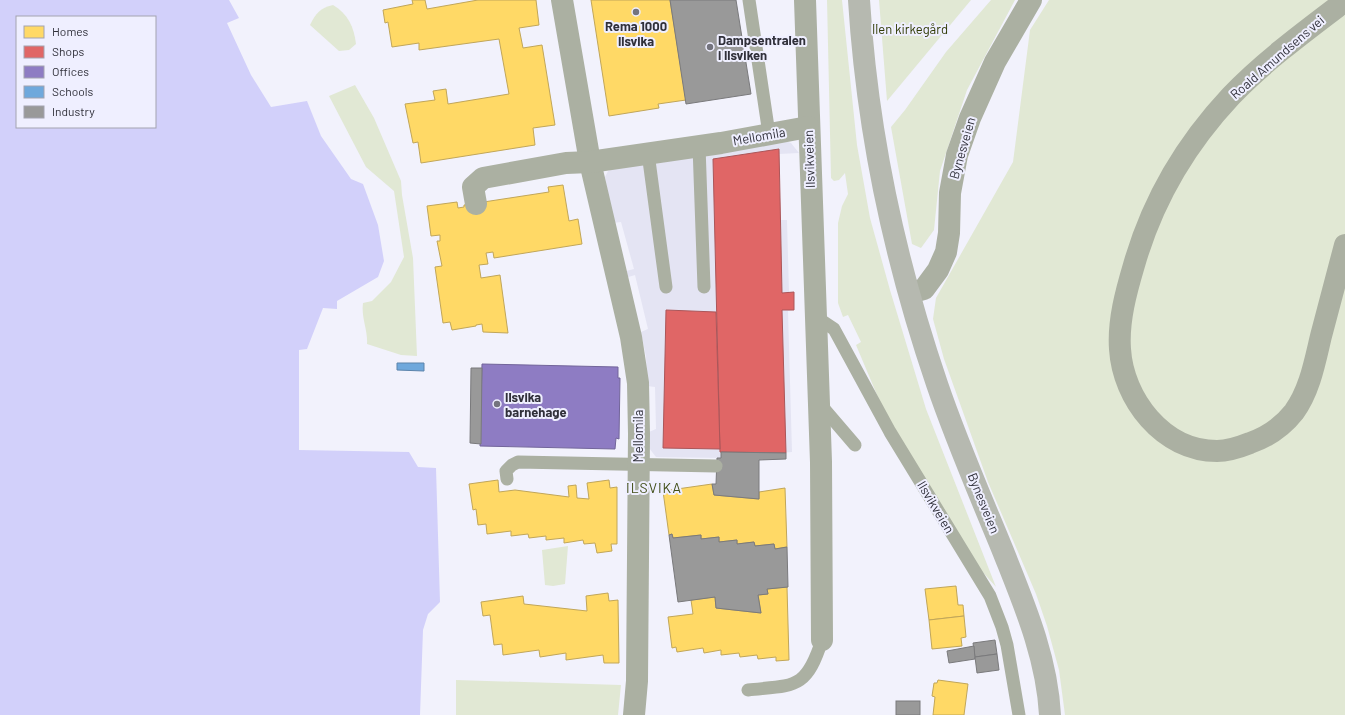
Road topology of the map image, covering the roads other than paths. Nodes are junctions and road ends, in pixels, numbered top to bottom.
1 (562, 0) edge
2 (749, 0) edge
3 (805, 0) edge
4 (858, 0) edge
5 (1031, 0) edge
6 (1345, 1) edge
7 (808, 127) junction
8 (769, 134) junction
9 (699, 146) junction
10 (648, 153) junction
11 (590, 162) junction
12 (476, 204) dead end
13 (1345, 245) edge
14 (666, 287) dead end
15 (704, 287) dead end
16 (910, 293) junction
17 (816, 317) junction
18 (818, 402) junction
19 (855, 445) dead end
20 (639, 466) junction
21 (716, 466) dead end
22 (507, 479) dead end
23 (822, 640) joint
24 (748, 690) dead end
25 (634, 715) edge
26 (1019, 715) edge
27 (1050, 715) edge

1 - 11 street, Mellomila
2 - 8 lane
3 - 7 street, Ilsvikveien
4 - 16 main road, Bynesveien
5 - 16 street, Bynesveien
6 - 13 street, Roald Amundsens vei
7 - 8 street, Mellomila
7 - 17 street, Ilsvikveien
8 - 9 street, Mellomila
9 - 10 street, Mellomila
9 - 15 lane
10 - 11 street, Mellomila
10 - 14 lane
11 - 12 street, Mellomila
11 - 20 street, Mellomila
16 - 27 main road, Bynesveien
17 - 18 street, Ilsvikveien
17 - 26 lane, Ilsvikveien
18 - 19 lane
18 - 23 street, Ilsvikveien
20 - 21 lane
20 - 22 lane
20 - 25 street, Mellomila
23 - 24 lane

